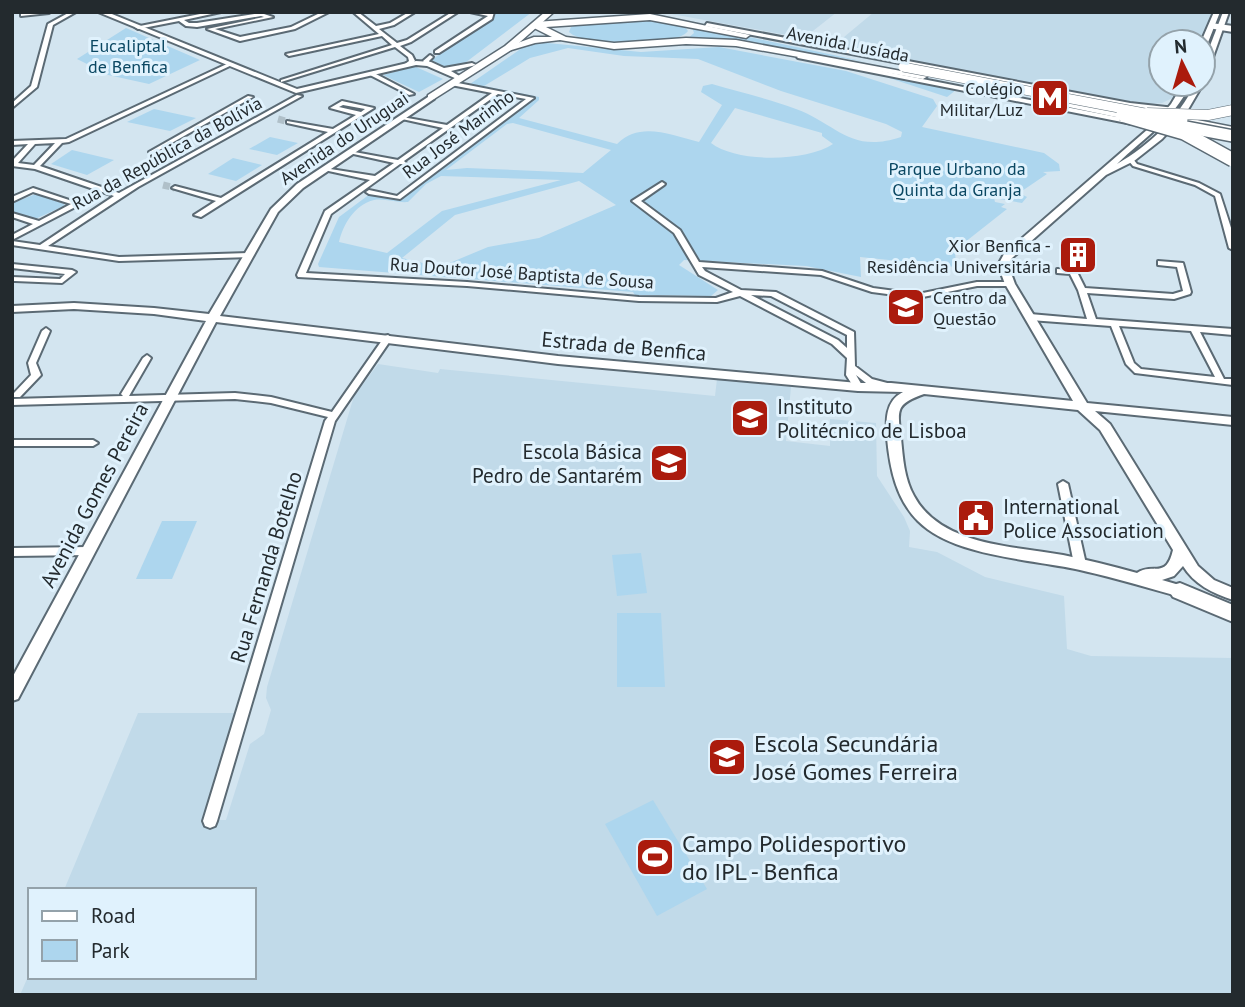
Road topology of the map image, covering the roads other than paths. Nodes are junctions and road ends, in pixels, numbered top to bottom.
1 (30, 12) edge
2 (74, 12) edge
3 (101, 12) edge
4 (219, 12) edge
5 (327, 12) edge
6 (355, 12) edge
7 (413, 12) edge
8 (456, 12) edge
9 (472, 12) edge
10 (551, 12) edge
11 (1217, 12) edge
12 (1226, 12) edge
13 (46, 13) edge
14 (492, 13) edge
15 (539, 14) edge
16 (64, 15) junction
17 (180, 19) junction
18 (594, 19) junction
19 (667, 19) junction
20 (583, 20) junction
21 (200, 25) junction
22 (707, 25) junction
23 (535, 26) junction
24 (138, 27) junction
25 (1216, 27) junction
26 (376, 28) junction
27 (210, 29) junction
28 (1233, 29) edge
29 (516, 33) junction
30 (384, 34) junction
31 (579, 41) junction
32 (667, 43) junction
33 (395, 44) junction
34 (508, 48) junction
35 (437, 52) dead end
36 (289, 54) dead end
37 (851, 62) junction
38 (230, 64) junction
39 (408, 64) junction
40 (472, 65) junction
41 (439, 69) junction
42 (372, 74) junction
43 (279, 81) junction
44 (455, 82) junction
45 (300, 92) junction
46 (501, 93) junction
47 (411, 94) dead end
48 (250, 97) dead end
49 (431, 97) joint
50 (1178, 98) edge
51 (1191, 98) edge
52 (12, 106) edge
53 (1172, 108) junction
54 (1233, 110) edge
55 (1184, 111) junction
56 (1140, 112) junction
57 (362, 114) dead end
58 (1121, 115) junction
59 (263, 116) junction
60 (404, 118) junction
61 (278, 119) tunnel mouth
62 (289, 122) tunnel mouth
63 (449, 127) junction
64 (1157, 127) junction
65 (1167, 129) junction
66 (1233, 130) edge
67 (335, 131) junction
68 (1233, 136) edge
69 (59, 142) junction
70 (12, 143) edge
71 (33, 143) junction
72 (152, 152) dead end
73 (351, 152) junction
74 (1131, 160) junction
75 (1233, 160) edge
76 (404, 163) junction
77 (36, 167) junction
78 (1117, 168) junction
79 (326, 169) junction
80 (1103, 173) junction
81 (379, 180) junction
82 (662, 184) dead end
83 (175, 188) tunnel mouth
84 (369, 191) junction
85 (118, 195) junction
86 (12, 200) edge
87 (221, 200) junction
88 (1221, 202) junction
89 (12, 215) edge
90 (198, 215) dead end
91 (38, 223) junction
92 (325, 223) junction
93 (12, 240) edge
94 (42, 247) junction
95 (1233, 248) edge
96 (249, 255) junction
97 (1161, 263) dead end
98 (696, 264) junction
99 (12, 266) edge
100 (1060, 271) dead end
101 (15, 279) dead end
102 (1010, 284) junction
103 (1082, 290) junction
104 (738, 292) junction
105 (767, 293) junction
106 (754, 300) junction
107 (12, 309) edge
108 (215, 317) junction
109 (1030, 317) junction
110 (1092, 320) junction
111 (1114, 323) junction
112 (1195, 330) junction
113 (46, 331) dead end
114 (1233, 332) edge
115 (388, 338) junction
116 (852, 339) junction
117 (835, 342) junction
118 (851, 357) junction
119 (147, 358) dead end
120 (852, 368) junction
121 (1221, 381) junction
122 (1233, 382) edge
123 (858, 387) junction
124 (891, 387) junction
125 (934, 391) junction
126 (128, 396) junction
127 (14, 398) edge
128 (170, 398) junction
129 (1083, 407) junction
130 (893, 410) junction
131 (332, 415) junction
132 (1233, 421) edge
133 (12, 443) edge
134 (93, 443) dead end
135 (1063, 484) dead end
136 (1180, 550) junction
137 (89, 551) junction
138 (12, 552) edge
139 (1080, 564) junction
140 (1118, 573) junction
141 (1180, 591) junction
142 (1233, 594) edge
143 (1233, 606) edge
144 (1233, 614) edge
145 (12, 694) edge
146 (210, 821) dead end

1 - 13 street
2 - 16 street
3 - 24 street
4 - 17 street
5 - 27 street
6 - 26 street
7 - 26 street
8 - 33 street
9 - 14 street
10 - 20 main road
10 - 23 main road
11 - 25 street
12 - 25 street
13 - 16 street
14 - 35 street
15 - 23 main road
15 - 29 main road
16 - 52 street
17 - 21 street
17 - 24 street
18 - 19 main road, Avenida Lusíada
18 - 20 main road, Avenida Lusíada
18 - 31 main road
19 - 22 main road, Avenida Lusíada
19 - 32 main road
20 - 23 main road, Avenida Lusíada
21 - 27 street
21 - 27 street
22 - 37 main road, Avenida Lusíada
22 - 53 street
23 - 29 main road
23 - 31 main road, Avenida Lusíada
23 - 34 main road
24 - 38 street
25 - 28 highway
26 - 30 street
29 - 40 main road
30 - 33 street
30 - 36 street
31 - 32 main road, Avenida Lusíada
31 - 34 main road
32 - 37 main road, Avenida Lusíada
33 - 39 street
33 - 43 street
34 - 44 main road
37 - 56 main road, Avenida Lusíada, bridge
37 - 58 main road, Avenida Lusíada, bridge
37 - 64 street
38 - 43 street
38 - 69 street
39 - 41 street
39 - 42 street
40 - 41 street
40 - 44 main road
41 - 44 street
42 - 45 street
42 - 47 street, Avenida do Uruguai
43 - 45 street
44 - 46 street, Rua José Marinho
44 - 49 main road
45 - 59 street, Rua da República da Bolívia
46 - 63 street
46 - 76 street
46 - 84 street, Rua José Marinho
48 - 72 street
49 - 60 street, Avenida do Uruguai
50 - 53 street
51 - 55 street
53 - 55 street
53 - 64 street
54 - 56 highway, bridge
55 - 65 street
56 - 66 main road, Avenida Lusíada, bridge
57 - 67 street
58 - 68 main road, Avenida Lusíada, bridge
58 - 75 highway, bridge
59 - 61 street
59 - 85 street, Rua da República da Bolívia
60 - 63 street
60 - 73 street, Avenida do Uruguai
62 - 67 street
63 - 76 street
64 - 65 street
64 - 80 street
65 - 74 street
67 - 87 street
69 - 71 street
69 - 77 street
70 - 71 street
71 - 77 street
73 - 76 street
73 - 79 street, Avenida do Uruguai
74 - 78 street
74 - 88 street
76 - 81 street
77 - 85 street
78 - 80 street
78 - 88 street
79 - 81 street
79 - 96 street, Avenida do Uruguai
80 - 102 street
81 - 84 street
81 - 92 street
82 - 98 street
83 - 87 street
84 - 92 street
85 - 94 street, Rua da República da Bolívia
86 - 91 street
87 - 90 street
88 - 95 street
89 - 91 street
91 - 93 street
92 - 104 street, Rua Doutor José Baptista de Sousa
93 - 94 street
94 - 96 street
96 - 108 street, Avenida do Uruguai
97 - 103 street
98 - 102 street
98 - 104 street
99 - 101 street
100 - 103 street
102 - 109 street
103 - 110 street
104 - 105 street
104 - 106 street
105 - 106 street
105 - 116 street
106 - 117 street
107 - 108 street, Estrada de Benfica
108 - 115 street, Estrada de Benfica
108 - 128 street, Avenida Gomes Pereira
109 - 110 street
109 - 129 street
110 - 111 street
111 - 112 street
111 - 121 street
112 - 114 street
112 - 121 street
113 - 127 street
115 - 123 street, Estrada de Benfica
115 - 131 street, Rua Fernanda Botelho
116 - 117 street
116 - 118 street
117 - 118 street
118 - 120 street
119 - 126 street
120 - 123 street
120 - 124 street
121 - 122 street
123 - 124 street, Estrada de Benfica
123 - 130 street
124 - 125 street, Estrada de Benfica
125 - 129 street, Estrada de Benfica
125 - 130 street
126 - 127 street
126 - 128 street
128 - 131 street
128 - 137 street, Avenida Gomes Pereira
129 - 132 street, Estrada de Benfica
129 - 136 street
130 - 139 street
131 - 146 street, Rua Fernanda Botelho
133 - 134 street
135 - 139 street
136 - 140 street
136 - 142 street
137 - 138 street
137 - 145 street, Avenida Gomes Pereira
139 - 140 street
140 - 141 street
141 - 143 street
141 - 144 highway

